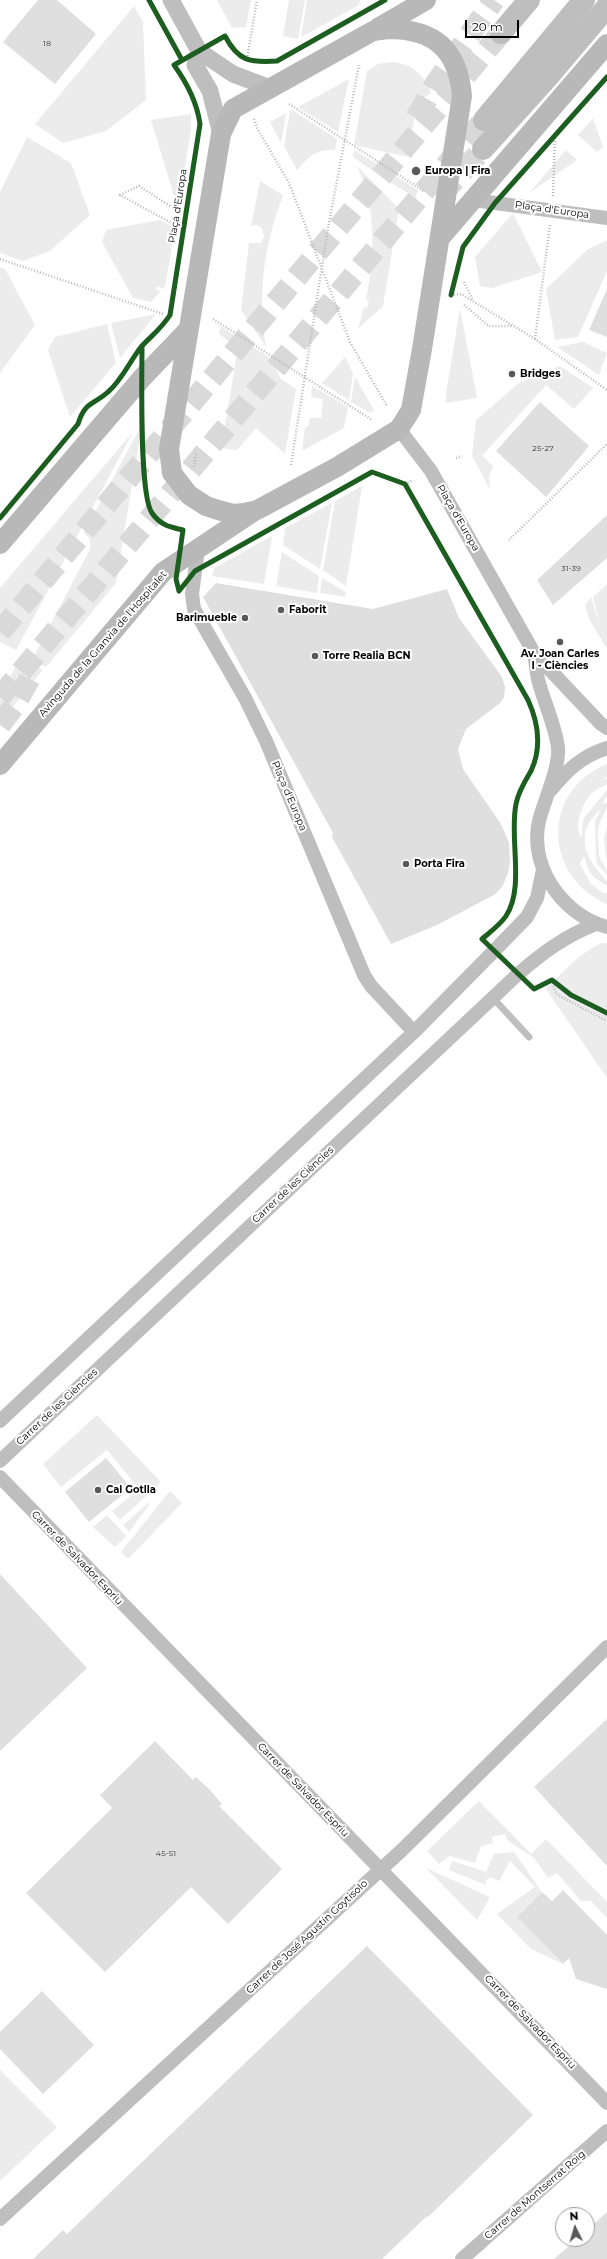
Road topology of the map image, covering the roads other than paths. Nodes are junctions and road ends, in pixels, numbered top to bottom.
1 (171, 0) edge
2 (426, 0) edge
3 (529, 0) edge
4 (584, 0) edge
5 (607, 7) edge
6 (373, 31) junction
7 (501, 33) tunnel mouth
8 (607, 44) edge
9 (199, 51) junction
10 (270, 88) junction
11 (484, 120) tunnel mouth
12 (220, 134) junction
13 (483, 149) tunnel mouth
14 (473, 200) junction
15 (607, 218) edge
16 (440, 238) junction
17 (189, 329) junction
18 (399, 429) junction
19 (257, 510) junction
20 (0, 544) edge
21 (198, 549) junction
22 (534, 653) junction
23 (607, 728) edge
24 (607, 748) edge
25 (0, 765) edge
26 (551, 790) junction
27 (543, 870) junction
28 (602, 926) edge
29 (493, 998) junction
30 (414, 1032) junction
31 (529, 1037) dead end
32 (0, 1421) edge
33 (0, 1461) edge
34 (0, 1477) edge
35 (607, 1647) edge
36 (382, 1869) junction
37 (607, 2103) edge
38 (607, 2131) edge
39 (0, 2219) edge
40 (462, 2259) edge

1 - 9 street
2 - 6 main road
3 - 7 highway
4 - 11 highway
5 - 13 highway
6 - 10 main road
6 - 16 main road
8 - 14 main road
9 - 10 street
9 - 12 street
10 - 12 main road
12 - 17 main road
14 - 15 street, Plaça d'Europa
14 - 16 main road
16 - 18 main road
17 - 19 main road
17 - 20 main road
18 - 19 main road
18 - 22 street, Plaça d'Europa
19 - 21 main road, Avinguda de la Granvia de l'Hospitalet
21 - 25 main road, Avinguda de la Granvia de l'Hospitalet
21 - 30 street, Plaça d'Europa
22 - 23 street, Plaça d'Europa
22 - 26 street, Plaça d'Europa
24 - 26 street, Plaça d'Europa
26 - 27 street, Plaça d'Europa
27 - 28 street, Plaça d'Europa
27 - 30 street
28 - 29 street, Carrer de les Ciències
29 - 31 lane
29 - 33 street, Carrer de les Ciències
30 - 32 street
34 - 36 street, Carrer de Salvador Espriu
35 - 36 street, Carrer de José Agustín Goytisolo
36 - 37 street, Carrer de Salvador Espriu
36 - 39 street, Carrer de José Agustín Goytisolo
38 - 40 street, Carrer de Montserrat Roig

